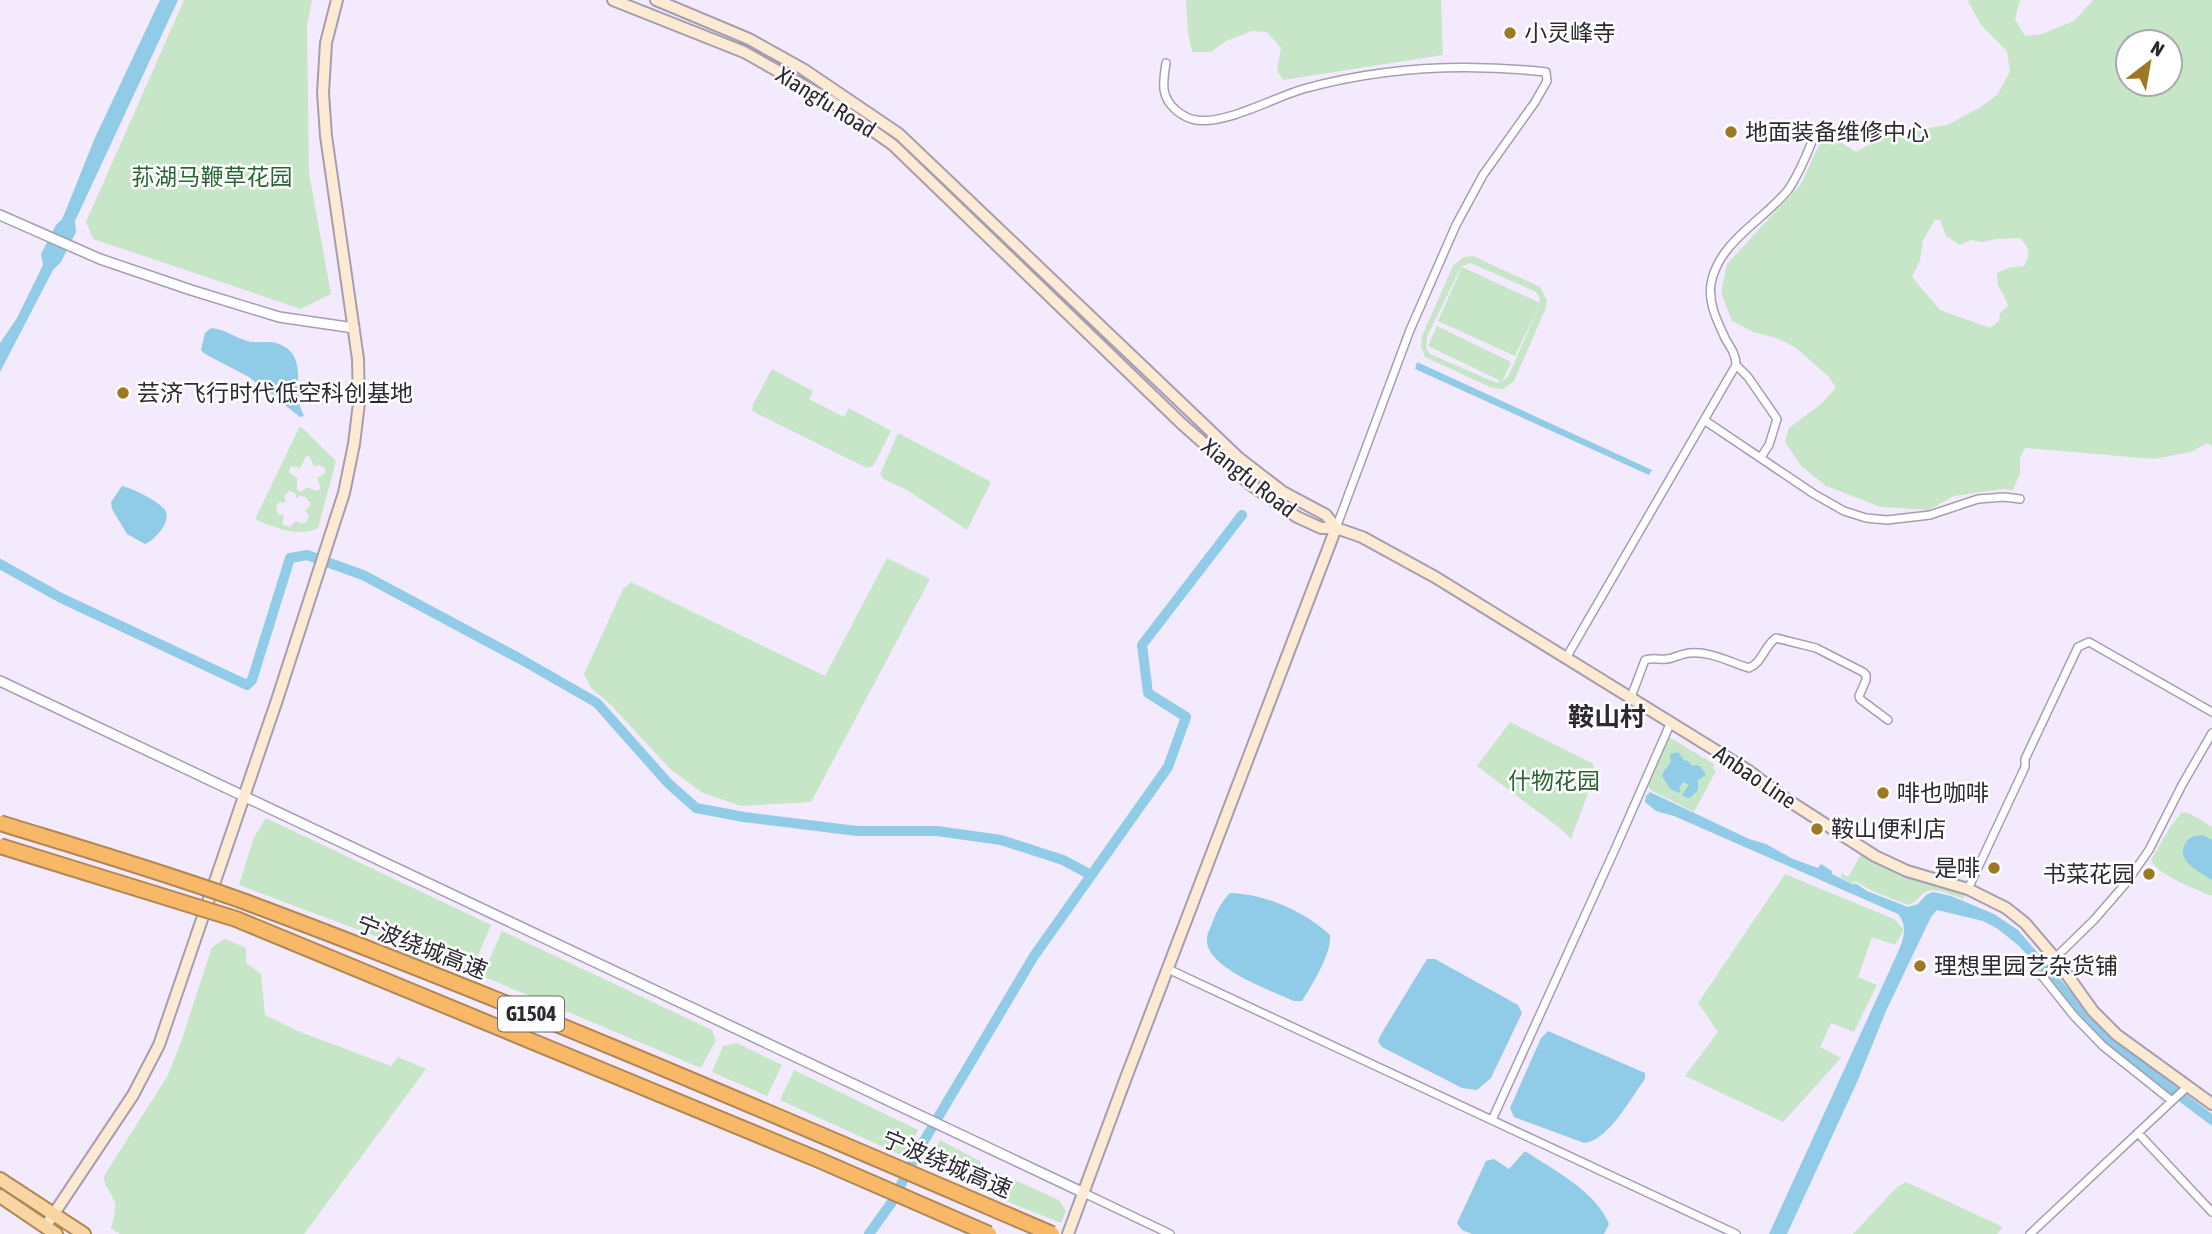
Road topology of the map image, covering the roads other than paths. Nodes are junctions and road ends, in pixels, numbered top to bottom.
1 (337, 0) edge
2 (614, 0) edge
3 (656, 0) edge
4 (1166, 63) dead end
5 (1816, 132) dead end
6 (0, 215) edge
7 (354, 328) junction
8 (1735, 365) junction
9 (1704, 420) junction
10 (1761, 457) junction
11 (2020, 499) dead end
12 (1336, 527) junction
13 (1566, 658) junction
14 (0, 681) edge
15 (1631, 697) junction
16 (2212, 712) edge
17 (1888, 720) dead end
18 (1671, 722) junction
19 (2212, 733) edge
20 (244, 796) junction
21 (0, 823) edge
22 (0, 846) edge
23 (1968, 889) junction
24 (2056, 963) junction
25 (1168, 969) junction
26 (2185, 1089) junction
27 (2172, 1101) junction
28 (2212, 1104) edge
29 (1492, 1119) junction
30 (2138, 1133) junction
31 (0, 1179) edge
32 (1084, 1193) junction
33 (0, 1196) edge
34 (2212, 1212) edge
35 (54, 1215) junction
36 (47, 1232) edge
37 (84, 1234) edge
38 (989, 1234) edge
39 (1052, 1234) edge
40 (1068, 1234) edge
41 (1170, 1234) edge
42 (1736, 1234) edge
43 (2030, 1234) edge

1 - 7 main road
2 - 12 main road, Xiangfu Road
3 - 12 main road, Xiangfu Road
4 - 12 street
5 - 8 street
6 - 7 street
7 - 20 main road
8 - 9 street
8 - 10 street
9 - 10 street
9 - 13 street
10 - 11 street
12 - 13 main road, Anbao Line
12 - 25 main road
13 - 15 main road, Anbao Line
14 - 20 street
15 - 17 street
15 - 18 main road, Anbao Line
16 - 23 street
18 - 23 main road, Anbao Line
18 - 29 street
19 - 24 street
20 - 32 street
20 - 35 main road
21 - 39 highway, 宁波绕城高速 / G1504, bridge
22 - 38 highway, 宁波绕城高速 / G1504, bridge
23 - 24 main road, Anbao Line
24 - 26 main road, Anbao Line
24 - 27 street
25 - 29 street
25 - 32 main road
26 - 27 street
26 - 28 main road, Anbao Line
27 - 30 street
29 - 42 street
30 - 34 street
30 - 43 street
31 - 35 main road
32 - 40 main road
32 - 41 street
33 - 36 main road
35 - 36 main road
35 - 37 main road

